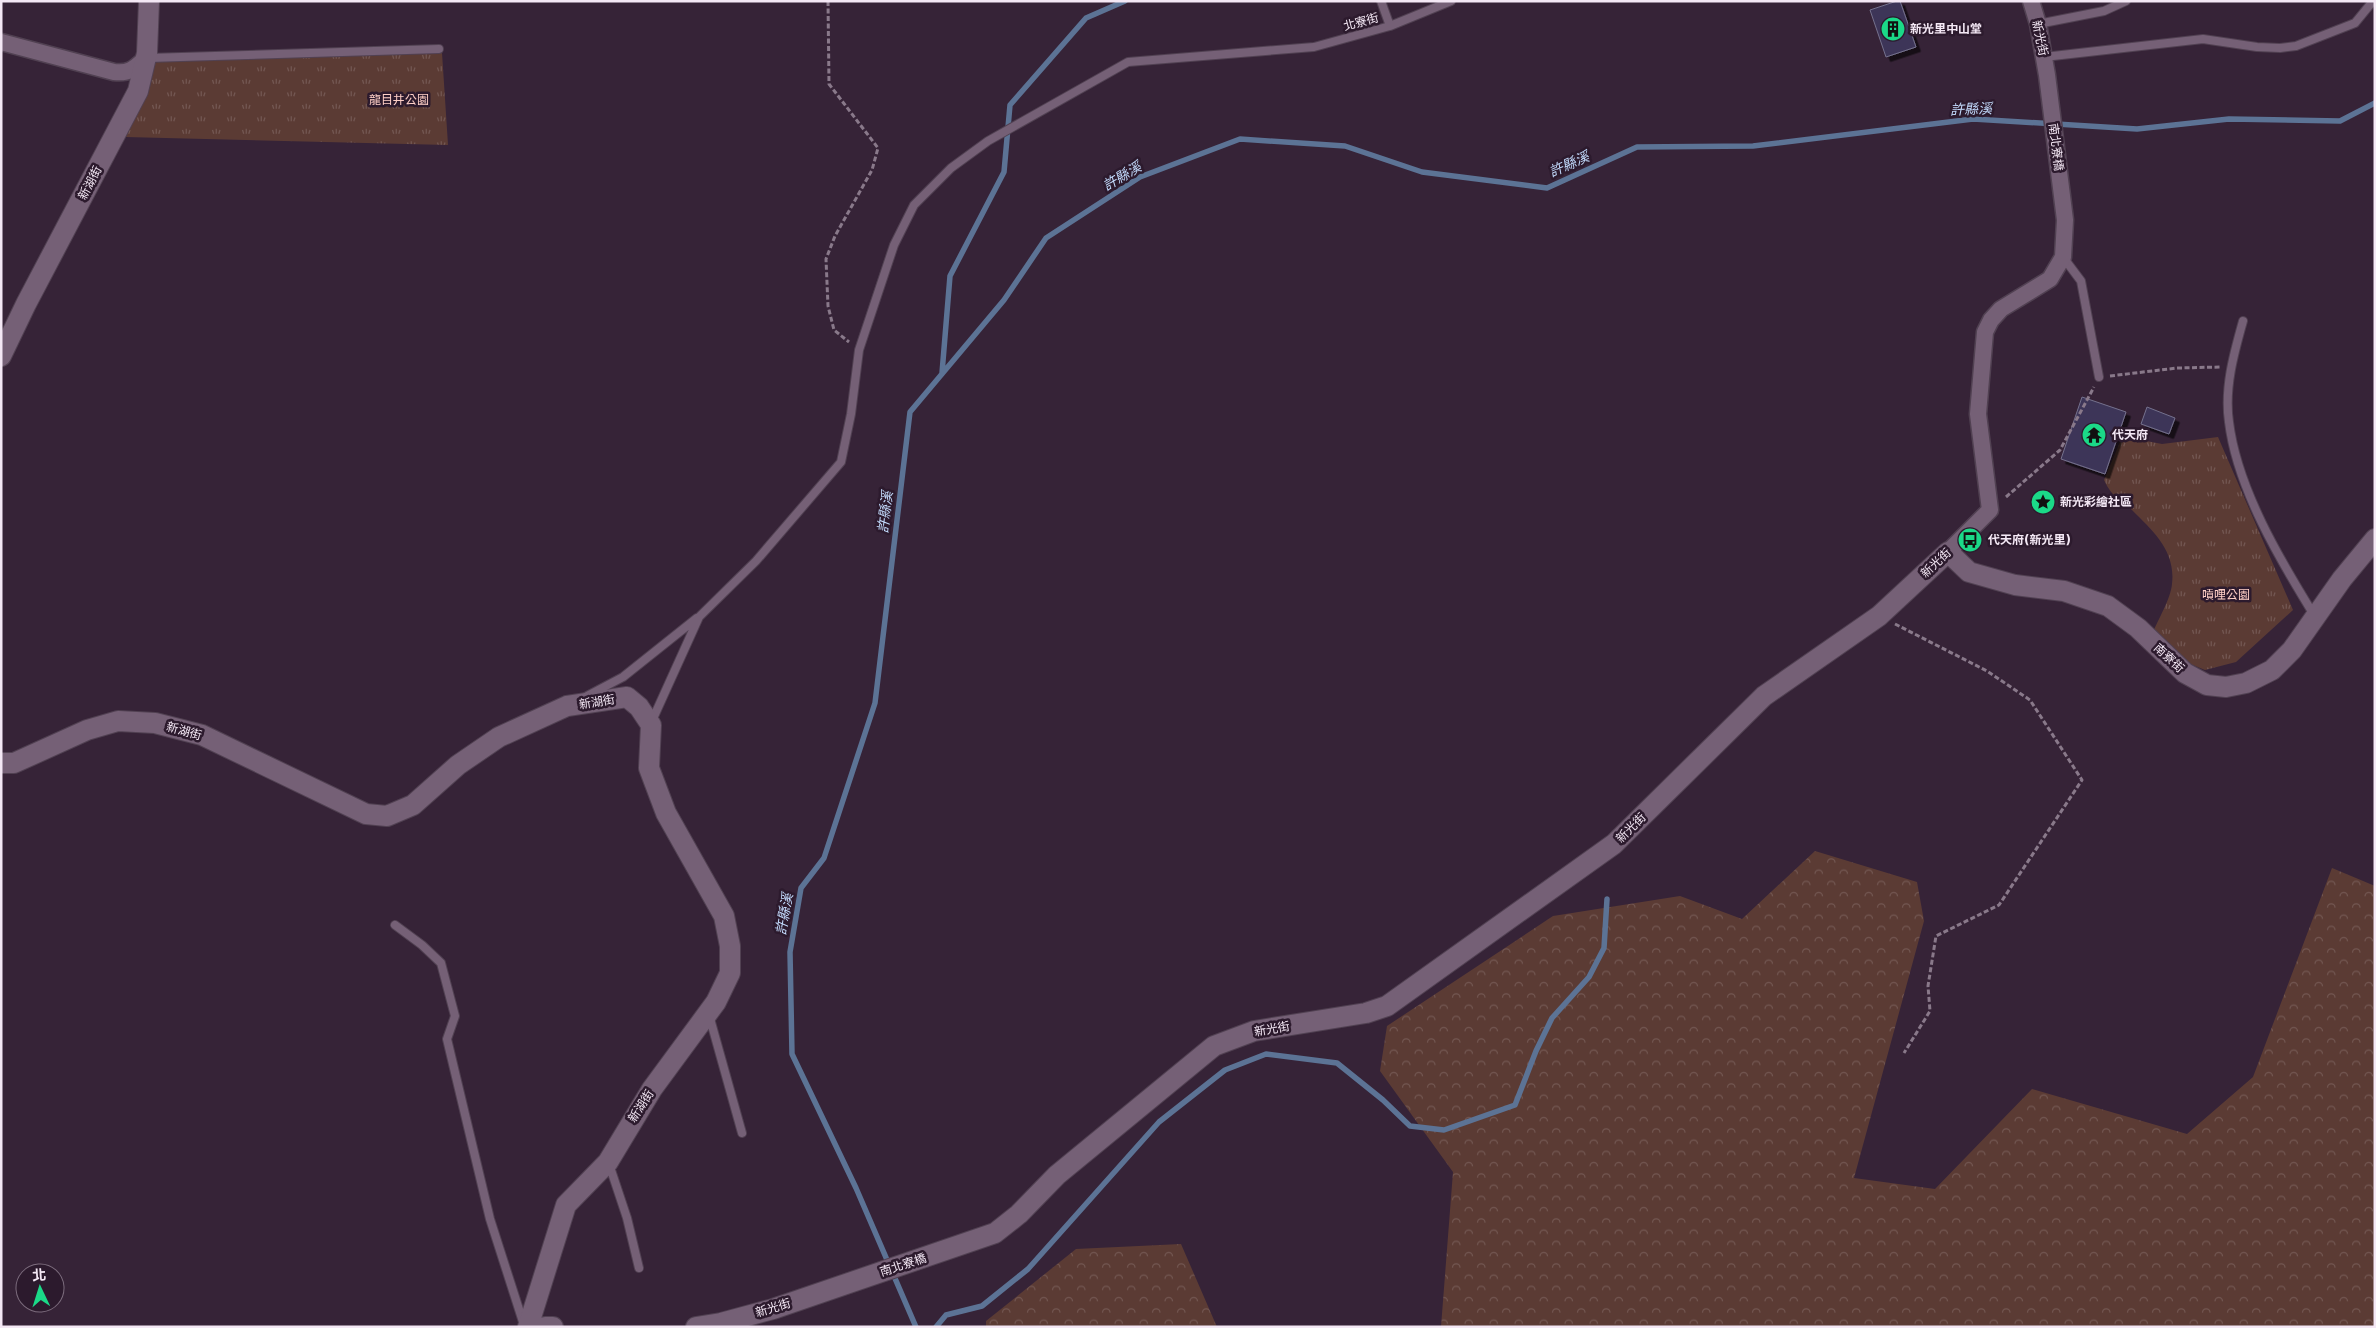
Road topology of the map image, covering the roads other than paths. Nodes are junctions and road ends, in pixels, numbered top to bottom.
1 (149, 1) edge
2 (1381, 1) edge
3 (1451, 1) edge
4 (2031, 1) edge
5 (2126, 1) edge
6 (2373, 1) edge
7 (2038, 24) junction
8 (1390, 26) junction
9 (1, 42) edge
10 (439, 49) dead end
11 (2044, 57) junction
12 (146, 58) junction
13 (2047, 74) joint
14 (2064, 257) junction
15 (2243, 321) dead end
16 (1, 356) edge
17 (2099, 377) road end
18 (2375, 538) edge
19 (1948, 552) junction
20 (2315, 616) junction
21 (699, 617) junction
22 (567, 706) junction
23 (650, 725) junction
24 (1, 763) edge
25 (395, 925) dead end
26 (709, 1012) junction
27 (742, 1133) dead end
28 (608, 1162) junction
29 (958, 1247) joint
30 (639, 1268) dead end
31 (848, 1283) joint
32 (526, 1327) edge
33 (545, 1327) edge
34 (553, 1327) edge
35 (696, 1327) edge

1 - 12 street, 新湖街
2 - 8 lane
3 - 8 lane, 北寮街
4 - 7 street, 新光街
5 - 7 lane
6 - 11 lane
7 - 11 street, 新光街
8 - 21 lane, 北寮街
9 - 12 street
10 - 12 lane
11 - 13 street, 新光街
12 - 16 street, 新湖街
13 - 14 street, 南北寮橋
14 - 17 lane
14 - 19 street, 新光街
15 - 20 lane
18 - 20 street, 南寮街
19 - 20 street, 南寮街
19 - 29 street, 新光街
21 - 22 lane, 北寮街
21 - 23 lane
22 - 23 street, 新湖街
22 - 24 street, 新湖街
23 - 26 street, 新湖街
25 - 32 lane
26 - 27 lane
26 - 28 street, 新湖街
28 - 30 lane
28 - 32 street, 新湖街
29 - 31 street, 南北寮橋
31 - 35 street, 新光街
33 - 34 street

